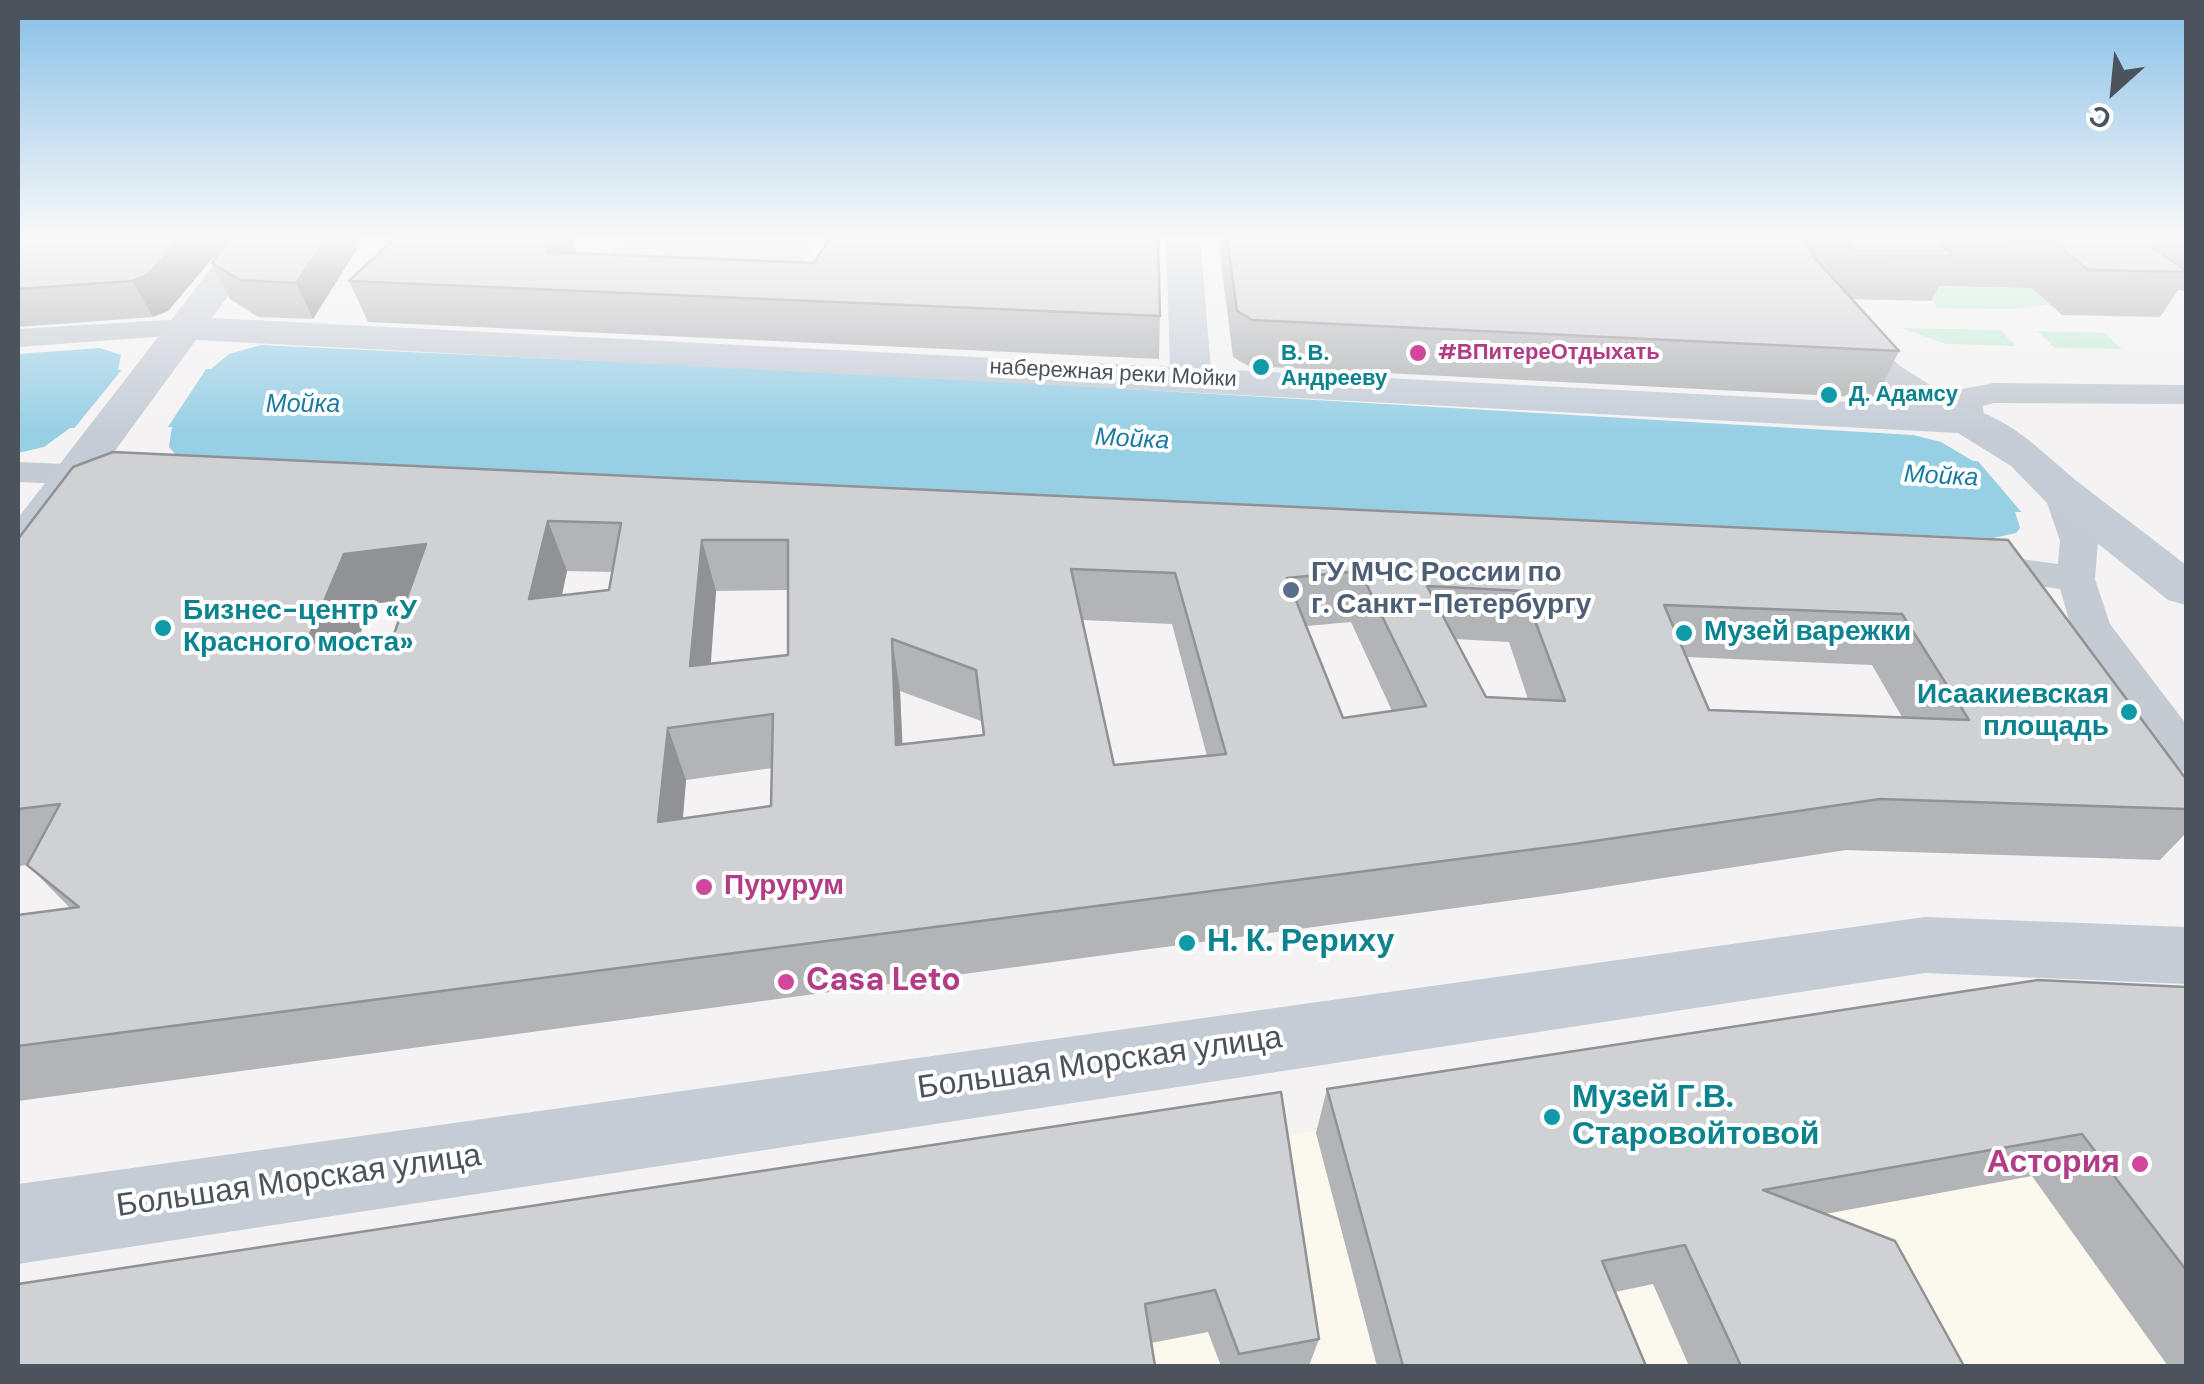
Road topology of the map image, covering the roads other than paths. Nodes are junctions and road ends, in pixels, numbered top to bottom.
1 (210, 304) edge
2 (215, 304) edge
3 (1187, 304) edge
4 (1823, 306) edge
5 (194, 328) junction
6 (18, 338) edge
7 (1192, 378) junction
8 (2186, 396) edge
9 (1968, 420) junction
10 (18, 472) edge
11 (86, 475) junction
12 (142, 478) edge
13 (2064, 496) junction
14 (18, 550) edge
15 (1939, 563) edge
16 (2076, 579) junction
17 (18, 584) edge
18 (2186, 589) edge
19 (2134, 687) junction
20 (2186, 721) edge
21 (2186, 756) edge
22 (2186, 956) edge
23 (18, 1224) edge

1 - 5 street
2 - 5 street
3 - 7 street
4 - 9 street
5 - 6 street, набережная реки Мойки
5 - 7 street, набережная реки Мойки
5 - 11 street
7 - 9 street, набережная реки Мойки
8 - 9 street
9 - 13 street
10 - 11 street
11 - 12 street
11 - 14 street
11 - 17 street
13 - 16 street
13 - 18 street
15 - 16 street
16 - 19 street
19 - 20 street
19 - 21 street
22 - 23 street, Большая Морская улица

